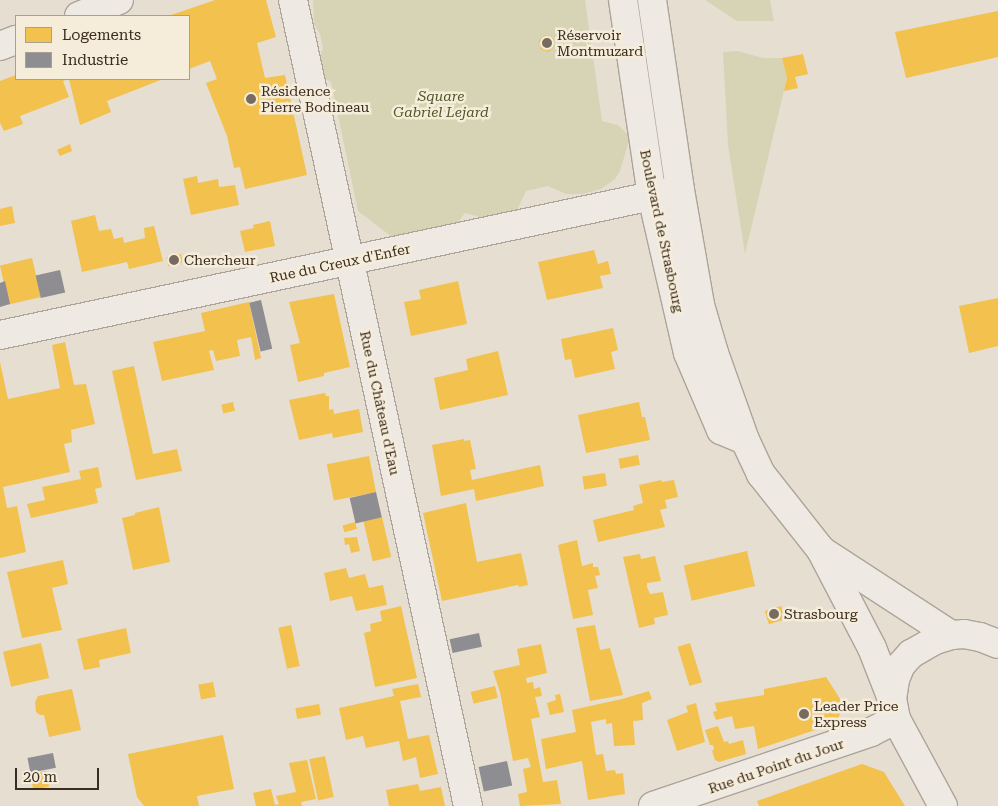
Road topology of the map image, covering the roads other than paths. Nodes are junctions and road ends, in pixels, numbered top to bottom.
1 (119, 0) edge
2 (293, 0) edge
3 (622, 0) edge
4 (652, 0) edge
5 (82, 15) edge
6 (15, 40) edge
7 (0, 46) edge
8 (680, 190) junction
9 (652, 196) junction
10 (350, 260) junction
11 (0, 336) edge
12 (744, 440) junction
13 (820, 550) junction
14 (951, 635) junction
15 (998, 644) edge
16 (894, 709) junction
17 (703, 799) edge
18 (468, 806) edge
19 (654, 806) edge
20 (943, 806) edge

1 - 5 street
2 - 10 street, Rue du Château d'Eau
3 - 9 street, Boulevard de Strasbourg
4 - 8 street, Boulevard de Strasbourg
6 - 7 street
8 - 9 street, Rue du Creux d'Enfer
8 - 12 street, Boulevard de Strasbourg
9 - 10 street, Rue du Creux d'Enfer
9 - 12 street, Boulevard de Strasbourg
10 - 11 street, Rue du Creux d'Enfer
10 - 18 street, Rue du Château d'Eau
12 - 13 street, Boulevard de Strasbourg
13 - 14 street
13 - 16 street
14 - 15 street
14 - 16 street
16 - 17 street, Rue du Point du Jour
16 - 20 street
17 - 19 street, Rue du Point du Jour

